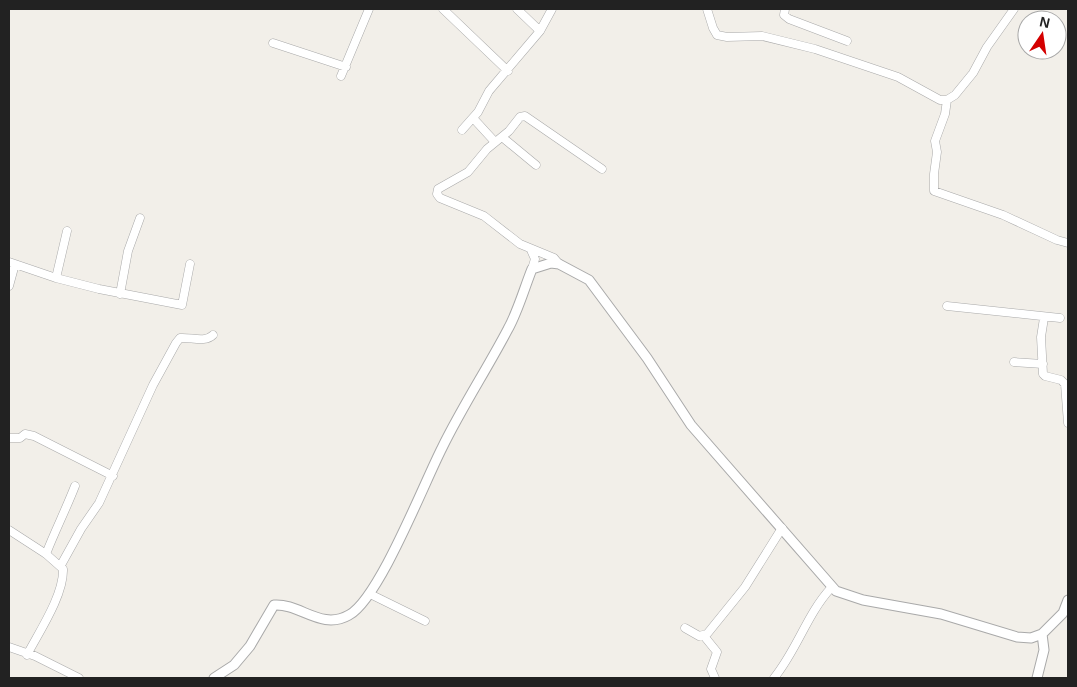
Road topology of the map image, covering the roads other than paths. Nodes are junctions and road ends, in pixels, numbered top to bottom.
1 (369, 9) edge
2 (443, 9) edge
3 (517, 9) edge
4 (552, 9) edge
5 (707, 9) edge
6 (786, 9) edge
7 (1014, 9) edge
8 (540, 31) junction
9 (847, 42) dead end
10 (273, 43) dead end
11 (346, 67) junction
12 (508, 71) junction
13 (341, 76) dead end
14 (947, 100) junction
15 (474, 118) junction
16 (462, 130) dead end
17 (502, 137) junction
18 (492, 139) junction
19 (536, 165) dead end
20 (602, 168) dead end
21 (140, 218) dead end
22 (67, 231) dead end
23 (1068, 242) edge
24 (530, 250) junction
25 (12, 263) edge
26 (190, 264) dead end
27 (560, 264) junction
28 (532, 270) junction
29 (56, 278) junction
30 (9, 286) edge
31 (120, 294) junction
32 (947, 306) dead end
33 (1044, 318) junction
34 (1060, 318) dead end
35 (213, 335) dead end
36 (1014, 362) dead end
37 (1043, 364) junction
38 (1068, 423) edge
39 (9, 438) edge
40 (112, 476) junction
41 (75, 486) dead end
42 (782, 528) junction
43 (9, 530) edge
44 (46, 554) junction
45 (60, 565) junction
46 (831, 588) junction
47 (370, 594) junction
48 (1068, 600) edge
49 (425, 621) dead end
50 (685, 628) dead end
51 (1042, 634) junction
52 (704, 636) junction
53 (9, 647) edge
54 (26, 654) junction
55 (234, 665) junction
56 (78, 678) edge
57 (214, 678) edge
58 (224, 678) edge
59 (716, 678) edge
60 (774, 678) edge
61 (1037, 678) edge

1 - 11 street
2 - 12 street
3 - 8 street
4 - 8 street
5 - 14 street
6 - 9 street
7 - 14 street
8 - 12 street
10 - 11 street
11 - 13 street
12 - 15 street
14 - 23 street
15 - 16 street
15 - 18 street
17 - 18 street
17 - 19 street
17 - 20 street
18 - 24 street
21 - 31 street
22 - 29 street
24 - 27 street
24 - 28 street
25 - 29 street
25 - 30 street
26 - 31 street
27 - 28 street
27 - 42 street
28 - 47 street
29 - 31 street
32 - 33 street
33 - 34 street
33 - 37 street
35 - 40 street
36 - 37 street
37 - 38 street
39 - 40 street
40 - 45 street
41 - 44 street
42 - 46 street
42 - 52 street
43 - 44 street
44 - 45 street
45 - 54 street
46 - 51 street
46 - 60 street
47 - 49 street
47 - 55 street
48 - 51 street
50 - 52 street
51 - 61 street
52 - 59 street
53 - 54 street
54 - 56 street
55 - 57 street
55 - 58 street

